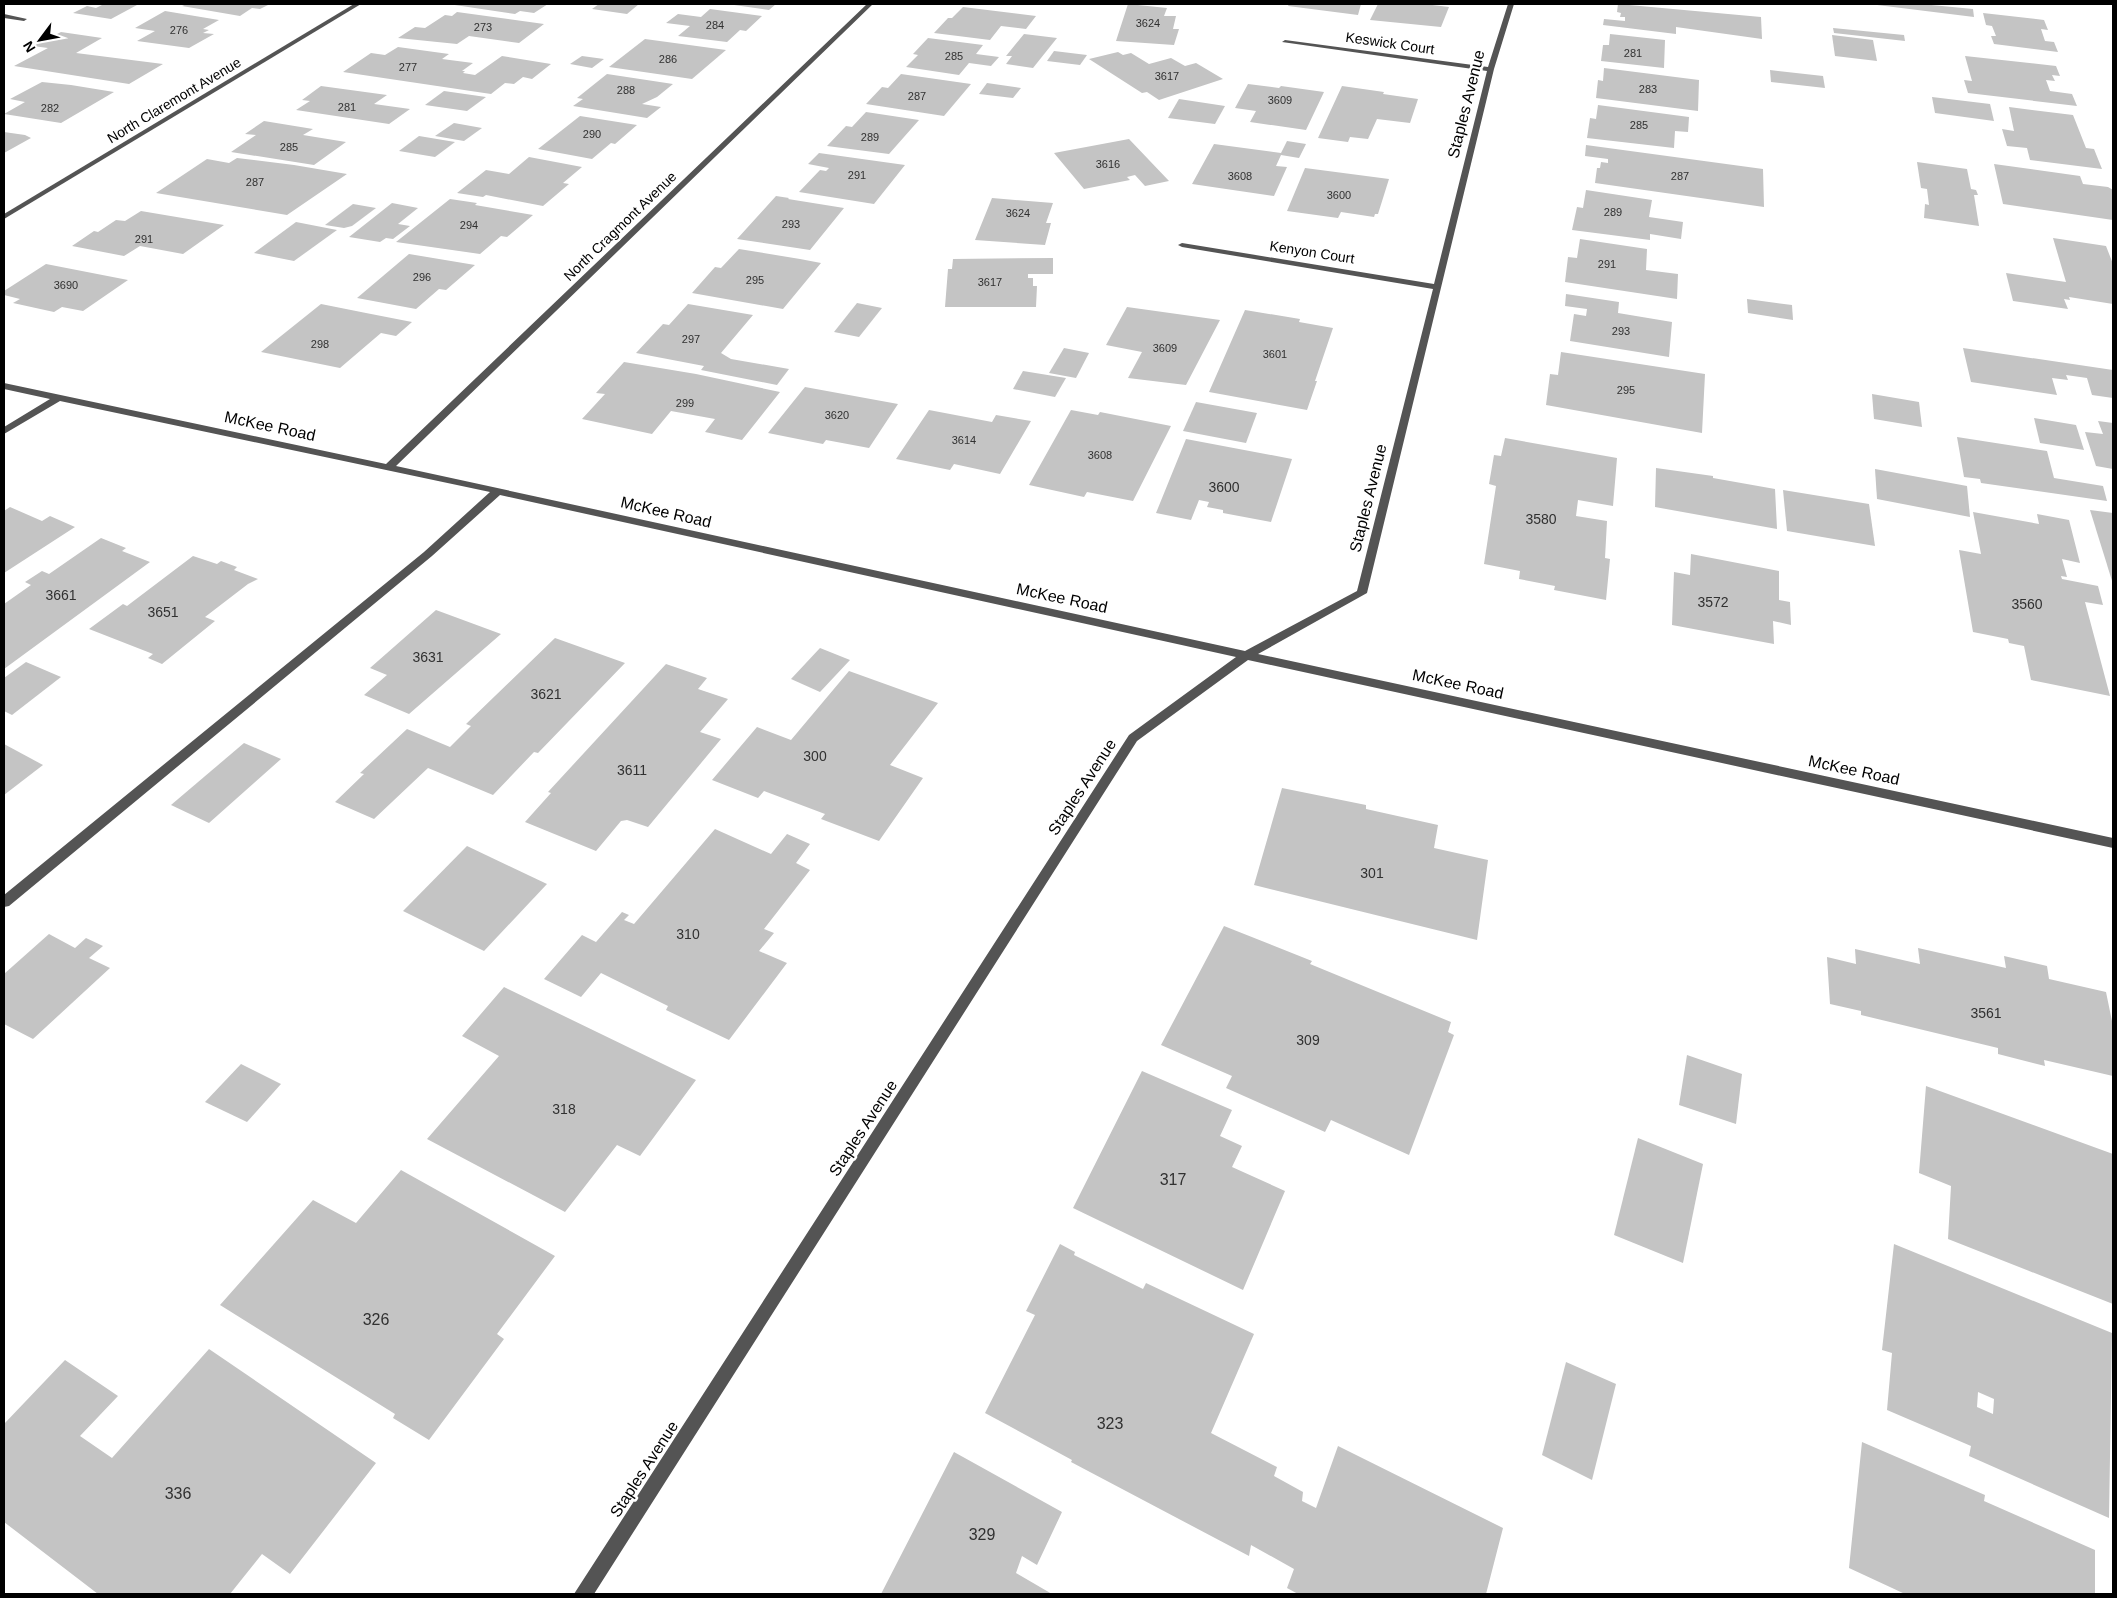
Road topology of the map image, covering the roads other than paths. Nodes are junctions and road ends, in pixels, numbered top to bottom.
1 (358, 4) edge
2 (870, 4) edge
3 (1510, 4) edge
4 (4, 16) edge
5 (24, 19) dead end
6 (1285, 42) dead end
7 (1490, 69) junction
8 (4, 218) edge
9 (1182, 245) dead end
10 (1437, 287) junction
11 (4, 386) edge
12 (58, 398) junction
13 (4, 431) edge
14 (388, 468) junction
15 (498, 491) junction
16 (1247, 655) junction
17 (2113, 843) edge
18 (4, 902) edge
19 (583, 1594) edge

1 - 8 street, North Claremont Avenue
2 - 14 street, North Cragmont Avenue
3 - 7 street, Staples Avenue
4 - 5 street
6 - 7 street, Keswick Court
7 - 10 street, Staples Avenue
9 - 10 street, Kenyon Court
10 - 16 street, Staples Avenue
11 - 12 street, McKee Road
12 - 13 street
12 - 14 street, McKee Road
14 - 15 street, McKee Road
15 - 16 street, McKee Road
15 - 18 street
16 - 17 street, McKee Road
16 - 19 street, Staples Avenue

